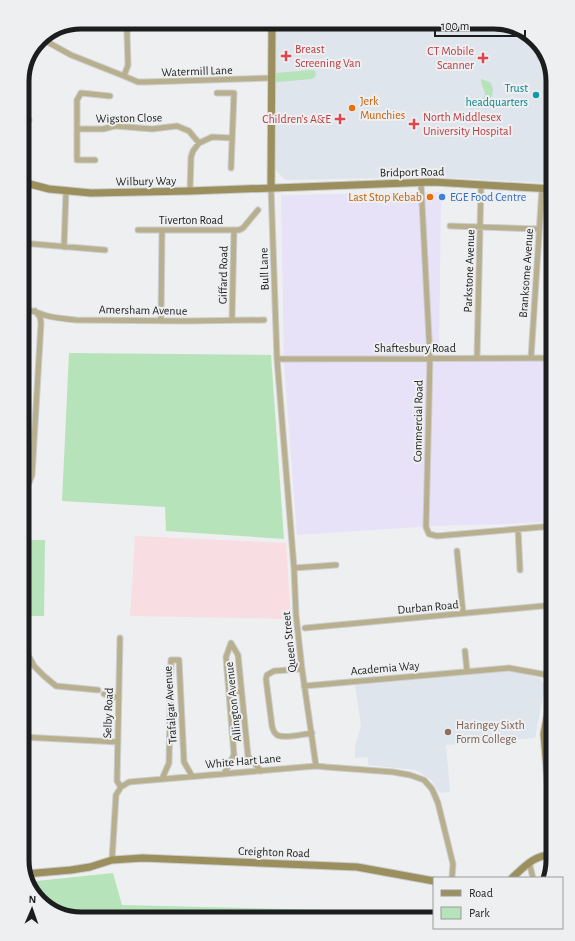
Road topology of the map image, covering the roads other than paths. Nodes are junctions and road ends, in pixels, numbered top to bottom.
1 (128, 29) edge
2 (272, 29) edge
3 (47, 42) edge
4 (124, 76) junction
5 (272, 78) junction
6 (217, 93) dead end
7 (110, 96) dead end
8 (77, 129) junction
9 (232, 138) junction
10 (199, 143) junction
11 (95, 160) dead end
12 (231, 168) dead end
13 (421, 182) junction
14 (29, 184) edge
15 (481, 185) junction
16 (271, 188) junction
17 (542, 188) junction
18 (546, 188) edge
19 (66, 191) junction
20 (190, 191) junction
21 (258, 210) dead end
22 (450, 226) dead end
23 (480, 227) junction
24 (243, 228) junction
25 (538, 229) junction
26 (138, 230) dead end
27 (162, 230) junction
28 (234, 230) junction
29 (233, 243) junction
30 (29, 244) edge
31 (64, 247) junction
32 (105, 250) dead end
33 (29, 310) edge
34 (35, 311) junction
35 (54, 317) junction
36 (161, 320) junction
37 (232, 320) junction
38 (264, 320) dead end
39 (41, 324) junction
40 (430, 358) junction
41 (477, 358) junction
42 (531, 358) junction
43 (546, 358) edge
44 (277, 359) junction
45 (29, 483) edge
46 (290, 514) joint
47 (546, 527) edge
48 (518, 529) junction
49 (457, 551) dead end
50 (336, 565) dead end
51 (294, 568) junction
52 (520, 570) dead end
53 (546, 606) edge
54 (463, 614) junction
55 (305, 628) dead end
56 (120, 638) dead end
57 (465, 651) dead end
58 (29, 657) edge
59 (302, 669) junction
60 (467, 671) junction
61 (546, 675) edge
62 (304, 686) junction
63 (98, 690) dead end
64 (241, 691) junction
65 (171, 693) junction
66 (180, 693) junction
67 (229, 693) junction
68 (104, 694) dead end
69 (119, 697) junction
70 (546, 723) edge
71 (312, 733) junction
72 (29, 737) edge
73 (118, 742) junction
74 (546, 758) edge
75 (316, 766) junction
76 (261, 771) junction
77 (224, 774) junction
78 (192, 776) junction
79 (162, 779) junction
80 (121, 787) junction
81 (546, 856) edge
82 (112, 860) junction
83 (530, 862) junction
84 (31, 873) edge
85 (452, 877) edge
86 (513, 877) edge
87 (533, 877) edge
88 (433, 881) edge

1 - 4 street
2 - 5 street, Bull Lane
3 - 4 street, Watermill Lane
4 - 5 street, Watermill Lane
5 - 16 street, Bull Lane
6 - 9 street
7 - 8 street, Wigston Close
8 - 10 street, Wigston Close
8 - 11 street, Wigston Close
9 - 10 street
9 - 12 street
10 - 20 street
13 - 15 street, Bridport Road
13 - 16 street, Bridport Road
13 - 40 street, Commercial Road
14 - 19 street, Wilbury Way
15 - 17 street, Bridport Road
15 - 23 street, Parkstone Avenue
16 - 20 street, Wilbury Way
16 - 44 street, Bull Lane
17 - 18 street, Bridport Road
17 - 25 street, Branksome Avenue
19 - 20 street, Wilbury Way
19 - 31 street
21 - 24 street, Tiverton Road
22 - 23 street
23 - 25 street
23 - 41 street, Parkstone Avenue
24 - 28 street, Tiverton Road
24 - 29 street, Tiverton Road
25 - 42 street, Branksome Avenue
26 - 27 street, Tiverton Road
27 - 28 street, Tiverton Road
27 - 36 street
28 - 29 street, Giffard Road
29 - 37 street, Giffard Road
30 - 31 street
31 - 32 street
33 - 34 street, Amersham Avenue
34 - 35 street, Amersham Avenue
34 - 39 street
35 - 36 street, Amersham Avenue
35 - 39 street
36 - 37 street, Amersham Avenue
37 - 38 street, Amersham Avenue
39 - 45 street
40 - 41 street, Shaftesbury Road
40 - 44 street, Shaftesbury Road
40 - 48 street, Commercial Road
41 - 42 street, Shaftesbury Road
42 - 43 street, Shaftesbury Road
44 - 46 street, Bull Lane
46 - 51 street, Queen Street
47 - 48 street, Commercial Road
48 - 52 street
49 - 54 street
50 - 51 street
51 - 59 street, Queen Street
53 - 54 street, Durban Road
54 - 55 street, Durban Road
56 - 69 street, Selby Road
57 - 60 street
58 - 63 street
59 - 62 street, Queen Street
59 - 71 street
60 - 61 street, Academia Way
60 - 62 street, Academia Way
62 - 71 street, Queen Street
64 - 67 street
64 - 67 street, Allington Avenue
64 - 76 street, Allington Avenue
65 - 66 street
65 - 66 street, Trafalgar Avenue
65 - 79 street, Trafalgar Avenue
66 - 78 street, Trafalgar Avenue
67 - 77 street, Allington Avenue
68 - 69 street
69 - 73 street, Selby Road
70 - 74 street
71 - 75 street, Queen Street
72 - 73 street
73 - 80 street, Selby Road
75 - 76 street, White Hart Lane
75 - 85 street, White Hart Lane
76 - 77 street, White Hart Lane
77 - 78 street, White Hart Lane
78 - 79 street, White Hart Lane
79 - 80 street, White Hart Lane
80 - 82 street
81 - 83 street
82 - 84 street
82 - 88 street, Creighton Road
83 - 86 street
83 - 87 street

